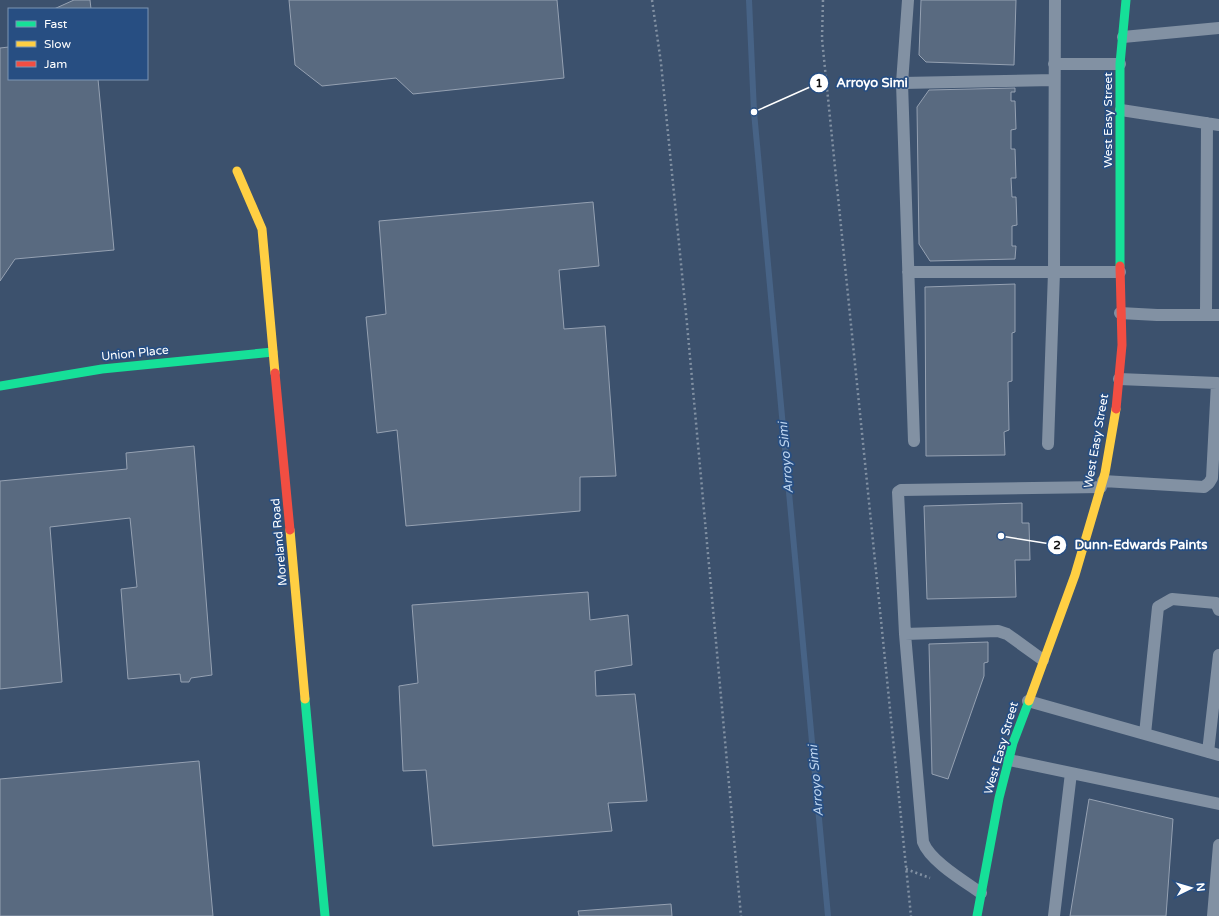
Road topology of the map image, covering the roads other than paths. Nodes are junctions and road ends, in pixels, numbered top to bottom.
1 (908, 0) edge
2 (1055, 0) edge
3 (1126, 0) edge
4 (1219, 28) edge
5 (1123, 37) junction
6 (1054, 64) junction
7 (1120, 64) junction
8 (1054, 80) junction
9 (902, 83) junction
10 (1121, 110) junction
11 (1207, 124) junction
12 (1219, 125) edge
13 (238, 171) dead end
14 (908, 272) junction
15 (1054, 272) junction
16 (1120, 272) junction
17 (1120, 313) junction
18 (1206, 314) junction
19 (1219, 314) edge
20 (273, 352) junction
21 (1119, 379) junction
22 (1218, 383) edge
23 (0, 386) edge
24 (914, 441) dead end
25 (1048, 444) dead end
26 (1102, 484) junction
27 (1219, 610) edge
28 (905, 634) junction
29 (1219, 655) edge
30 (1043, 660) junction
31 (1028, 701) junction
32 (1145, 734) junction
33 (1213, 753) edge
34 (1009, 760) junction
35 (1071, 773) junction
36 (1219, 804) edge
37 (1219, 845) edge
38 (981, 893) junction
39 (325, 916) edge
40 (977, 916) edge
41 (1054, 916) edge
42 (1213, 916) edge

1 - 9 lane
2 - 6 lane
3 - 5 street, West Easy Street
4 - 5 lane
5 - 7 street, West Easy Street
6 - 7 lane
6 - 8 lane
7 - 10 street, West Easy Street
8 - 9 lane
8 - 15 lane
9 - 14 lane
10 - 11 lane
10 - 16 street, West Easy Street
11 - 12 lane
11 - 18 lane
13 - 20 street, Moreland Road
14 - 15 lane
14 - 24 lane
15 - 16 lane
15 - 25 lane
16 - 17 street, West Easy Street
17 - 18 lane
17 - 21 street, West Easy Street
18 - 19 lane
20 - 23 street, Union Place
20 - 39 street, Moreland Road
21 - 22 lane
21 - 26 street, West Easy Street
22 - 26 lane
26 - 28 lane
26 - 30 street, West Easy Street
27 - 32 lane
28 - 30 lane
28 - 38 lane
29 - 33 lane
30 - 31 street, West Easy Street
31 - 32 lane
31 - 34 street, West Easy Street
32 - 33 lane
34 - 35 lane
34 - 38 street, West Easy Street
35 - 36 lane
35 - 41 lane
37 - 42 lane
38 - 40 street, West Easy Street

